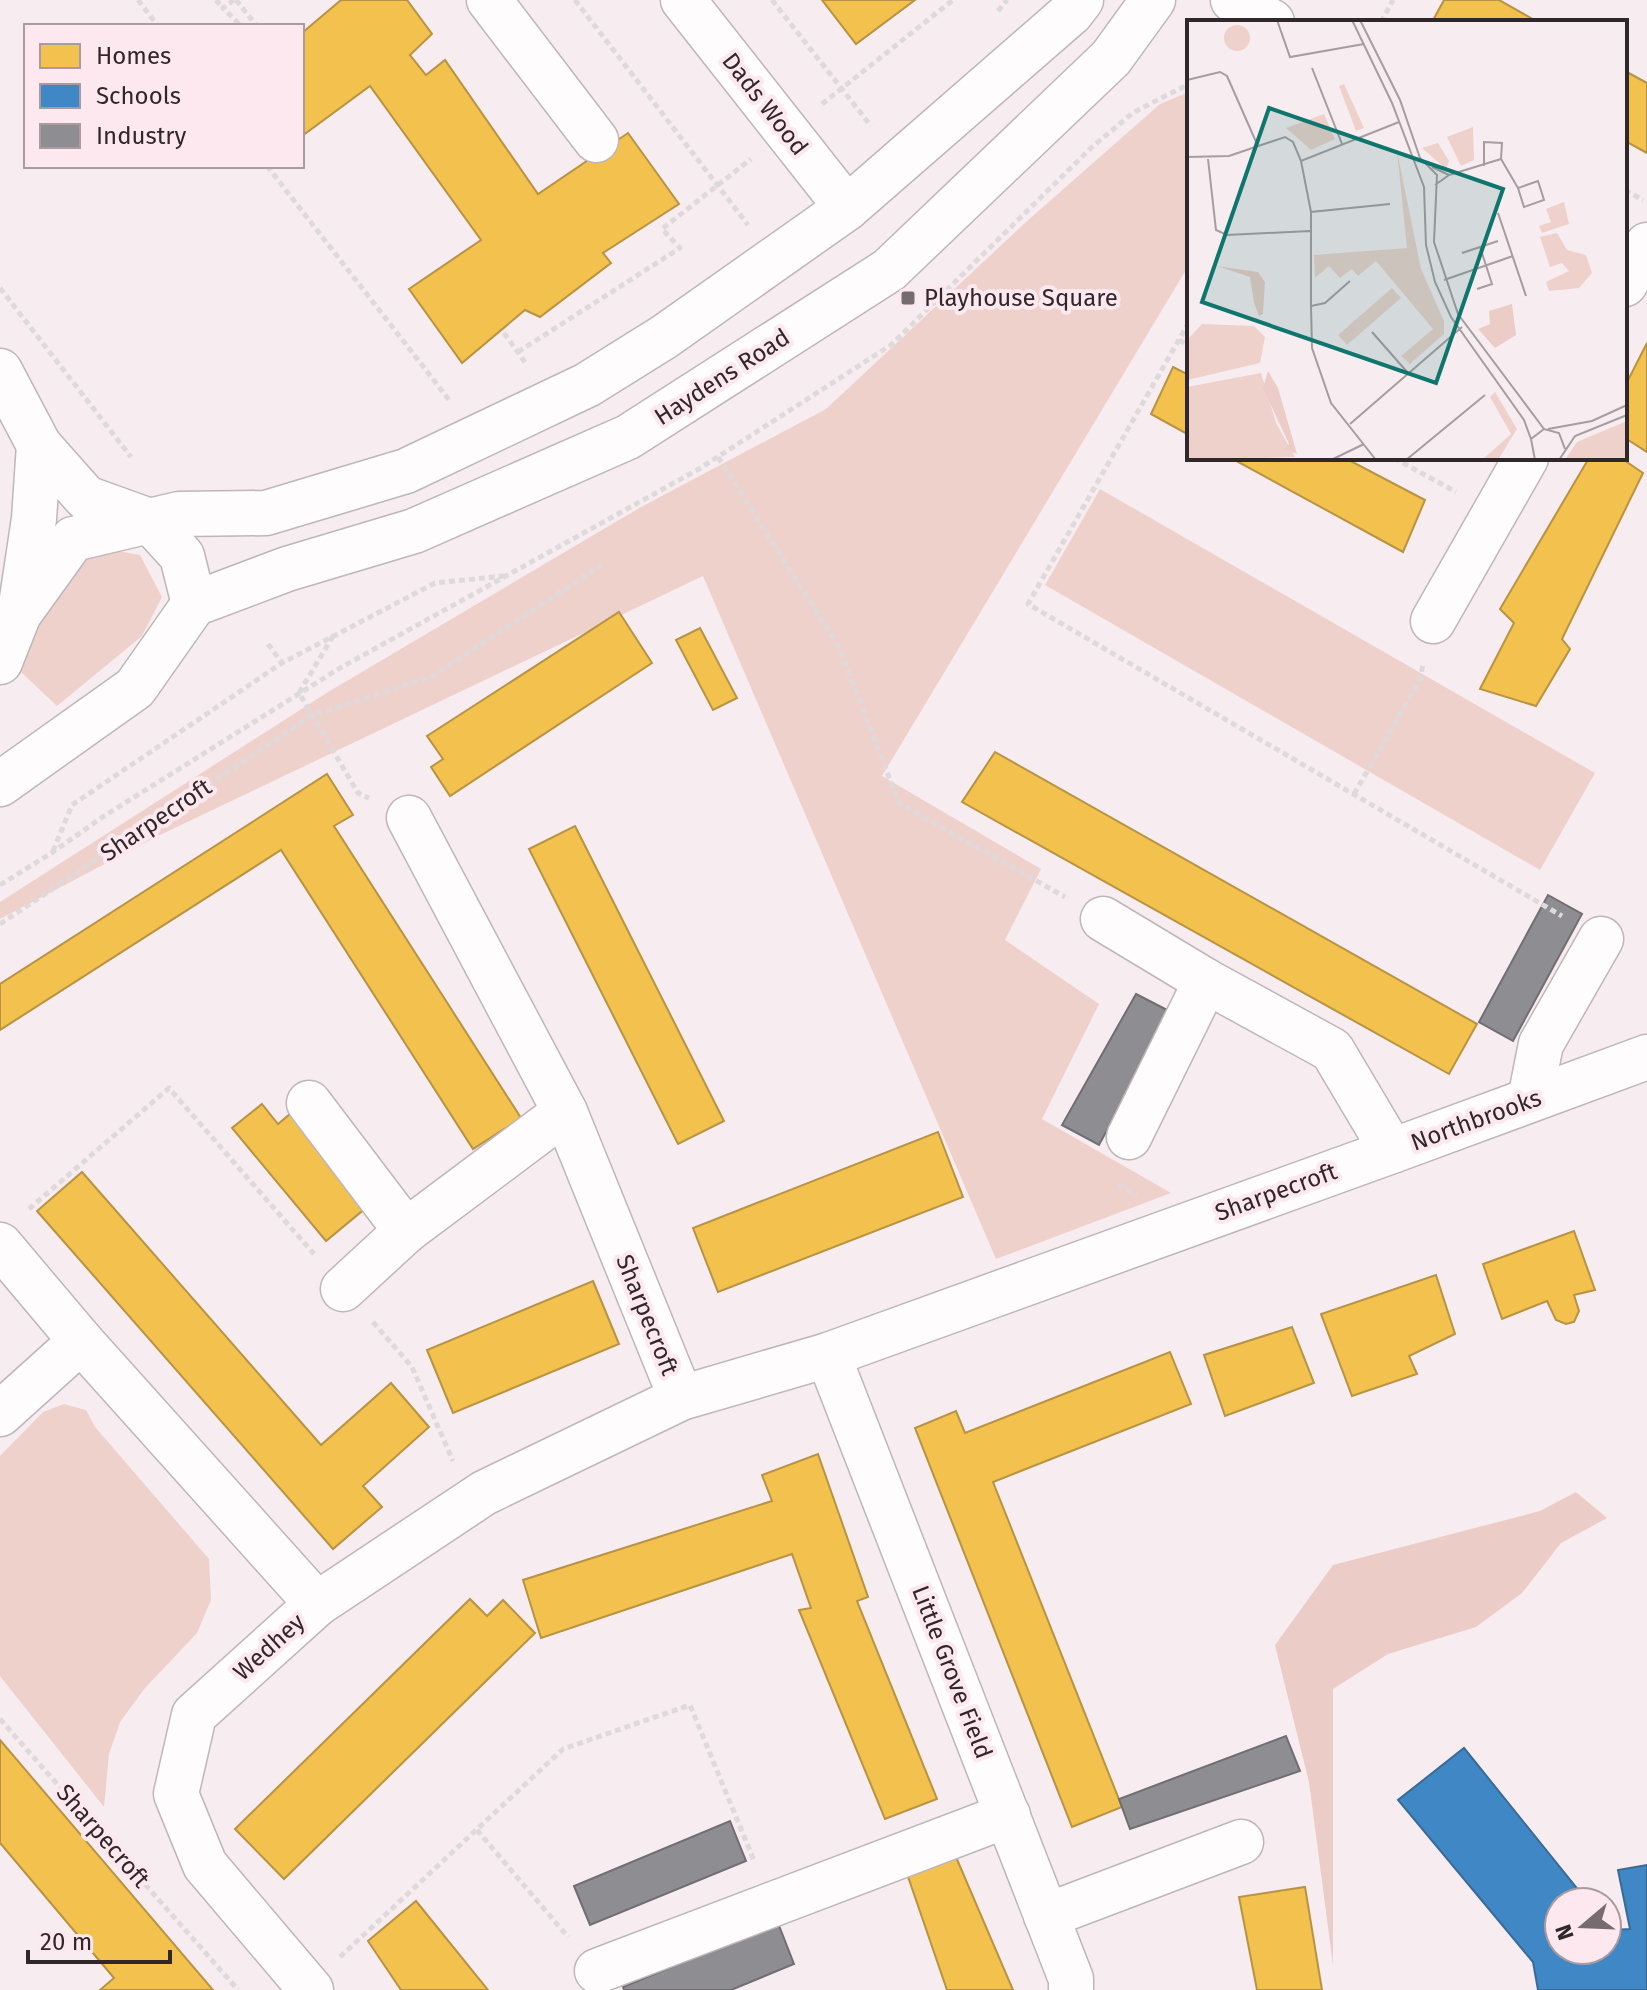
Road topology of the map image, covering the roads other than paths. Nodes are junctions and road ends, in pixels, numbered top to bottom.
1 (683, 0) edge
2 (1081, 0) edge
3 (1153, 0) edge
4 (1233, 0) edge
5 (509, 7) edge
6 (1268, 20) edge
7 (596, 140) dead end
8 (847, 208) junction
9 (1627, 225) edge
10 (1647, 237) edge
11 (1647, 245) edge
12 (1627, 280) edge
13 (2, 380) edge
14 (39, 445) junction
15 (1525, 460) edge
16 (150, 521) junction
17 (194, 604) junction
18 (19, 614) junction
19 (1433, 621) road end
20 (0, 662) edge
21 (0, 784) edge
22 (409, 818) road end
23 (1103, 919) road end
24 (1601, 939) road end
25 (1206, 981) junction
26 (1647, 1057) edge
27 (1530, 1099) junction
28 (309, 1103) dead end
29 (565, 1112) junction
30 (1129, 1137) road end
31 (1392, 1151) junction
32 (11, 1230) edge
33 (406, 1231) junction
34 (343, 1289) road end
35 (81, 1341) junction
36 (828, 1355) junction
37 (681, 1398) junction
38 (0, 1414) edge
39 (317, 1604) junction
40 (1008, 1815) junction
41 (1241, 1842) dead end
42 (1046, 1916) junction
43 (597, 1971) road end
44 (307, 1989) edge
45 (1071, 1990) edge

1 - 8 street, Dads Wood
2 - 8 street
3 - 17 street, Haydens Road
4 - 6 street
5 - 7 street
8 - 16 street
9 - 10 street
11 - 12 street
13 - 14 street
14 - 16 street
14 - 18 street
15 - 19 street
16 - 17 street
16 - 18 street
17 - 21 street
18 - 20 street
22 - 29 street, Sharpecroft
23 - 25 street, Northbrooks
24 - 27 street
25 - 30 street
25 - 31 street, Northbrooks
26 - 27 street, Northbrooks
27 - 31 street, Northbrooks
28 - 33 street
29 - 33 street
29 - 37 street, Sharpecroft
31 - 36 street, Sharpecroft
32 - 35 street, Wedhey
33 - 34 street
35 - 38 street
35 - 39 street, Wedhey
36 - 37 street, Sharpecroft
36 - 40 street, Little Grove Field
37 - 39 street
39 - 44 street, Wedhey
40 - 42 street, Little Grove Field
40 - 43 street
41 - 42 street
42 - 45 street, Little Grove Field

